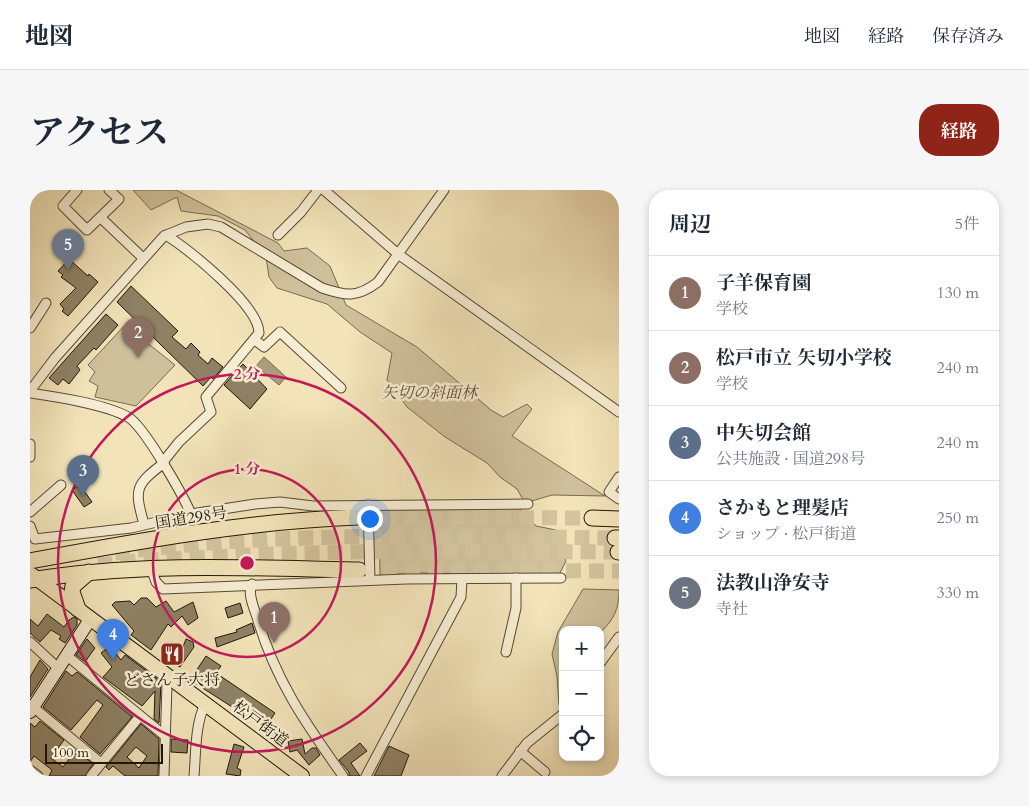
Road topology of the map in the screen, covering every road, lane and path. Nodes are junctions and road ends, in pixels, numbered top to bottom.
1 (77, 190) edge
2 (109, 190) edge
3 (318, 190) edge
4 (324, 190) edge
5 (444, 190) edge
6 (101, 218) junction
7 (166, 235) junction
8 (278, 236) dead end
9 (398, 254) junction
10 (143, 258) junction
11 (46, 303) dead end
12 (30, 328) edge
13 (255, 340) junction
14 (340, 388) dead end
15 (30, 392) edge
16 (619, 412) edge
17 (30, 444) edge
18 (30, 457) edge
19 (163, 462) junction
20 (619, 477) edge
21 (61, 485) dead end
22 (619, 499) edge
23 (528, 504) dead end
24 (368, 505) junction
25 (30, 512) edge
26 (191, 514) junction
27 (358, 516) tunnel mouth
28 (592, 518) tunnel mouth
29 (619, 519) edge
30 (144, 524) junction
31 (30, 526) edge
32 (132, 528) junction
33 (115, 546) junction
34 (30, 561) edge
35 (150, 568) junction
36 (91, 571) junction
37 (364, 575) junction
38 (32, 578) edge
39 (516, 578) junction
40 (561, 578) dead end
41 (462, 579) junction
42 (252, 584) junction
43 (78, 609) junction
44 (90, 618) junction
45 (619, 637) edge
46 (30, 642) edge
47 (506, 652) dead end
48 (66, 655) junction
49 (604, 658) edge
50 (58, 668) junction
51 (171, 678) junction
52 (205, 704) junction
53 (32, 709) edge
54 (140, 716) junction
55 (561, 716) edge
56 (164, 735) junction
57 (520, 751) junction
58 (101, 763) junction
59 (30, 770) edge
60 (545, 772) dead end
61 (38, 776) edge
62 (91, 776) edge
63 (164, 776) edge
64 (194, 776) edge
65 (302, 776) edge
66 (343, 776) edge
67 (366, 776) edge
68 (502, 776) edge

1 - 6 street
2 - 6 street
3 - 8 street
4 - 9 street
5 - 9 street
6 - 10 street
7 - 9 street
7 - 10 street
7 - 13 street
9 - 16 street
10 - 15 street
11 - 12 street
13 - 14 street
13 - 19 street
15 - 19 street
17 - 18 street
19 - 26 street
19 - 30 street
20 - 22 street
21 - 25 street
23 - 24 street
24 - 26 street
24 - 37 street
26 - 30 street
27 - 33 highway, 国道298号
28 - 29 highway
30 - 32 street
31 - 32 street
32 - 33 street
33 - 34 highway, 国道298号
35 - 36 highway
35 - 37 highway
35 - 42 street
36 - 38 highway
36 - 43 highway
37 - 41 street
37 - 42 street
38 - 43 main road, 松戸街道
39 - 40 street
39 - 41 street
39 - 47 street
41 - 67 street
42 - 66 street
43 - 44 main road, 松戸街道
44 - 48 street
44 - 51 main road, 松戸街道
45 - 49 street
46 - 50 street
48 - 50 street
48 - 54 street
50 - 53 street
51 - 52 main road, 松戸街道
51 - 56 street
52 - 64 street
52 - 65 main road, 松戸街道
53 - 58 street
54 - 56 street
54 - 58 street
55 - 57 street
56 - 63 street
57 - 60 street
57 - 68 street
58 - 62 street
59 - 61 street

